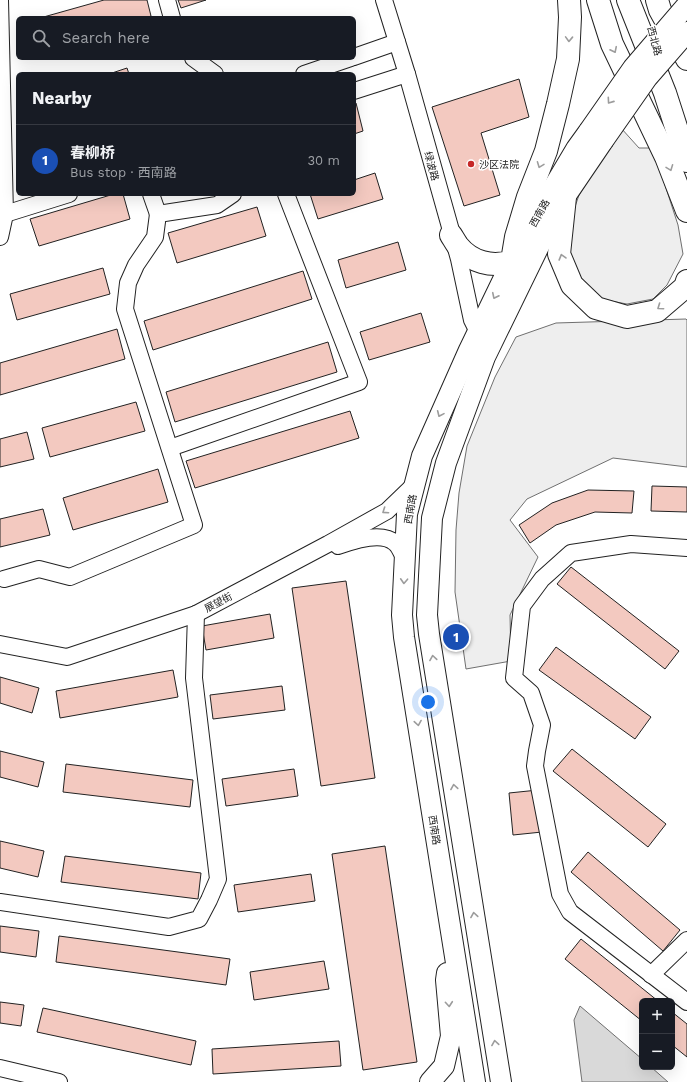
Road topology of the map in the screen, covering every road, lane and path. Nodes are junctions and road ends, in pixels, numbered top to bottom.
1 (0, 0) edge
2 (167, 0) edge
3 (384, 0) edge
4 (569, 0) edge
5 (598, 0) edge
6 (628, 0) edge
7 (642, 0) edge
8 (657, 0) edge
9 (681, 0) edge
10 (687, 5) edge
11 (687, 13) edge
12 (171, 16) edge
13 (687, 32) edge
14 (397, 42) junction
15 (356, 56) edge
16 (687, 59) edge
17 (195, 60) edge
18 (345, 60) edge
19 (212, 72) edge
20 (310, 72) edge
21 (407, 74) junction
22 (356, 90) edge
23 (596, 136) junction
24 (687, 142) edge
25 (687, 161) edge
26 (63, 196) edge
27 (152, 196) edge
28 (230, 196) edge
29 (287, 196) edge
30 (565, 197) junction
31 (687, 211) edge
32 (5, 214) junction
33 (158, 214) junction
34 (451, 235) junction
35 (0, 237) edge
36 (512, 261) junction
37 (687, 281) edge
38 (478, 332) junction
39 (170, 448) junction
40 (414, 485) junction
41 (687, 548) edge
42 (405, 559) junction
43 (298, 560) junction
44 (4, 579) dead end
45 (196, 614) junction
46 (0, 644) edge
47 (0, 902) edge
48 (450, 923) junction
49 (687, 940) edge
50 (652, 975) junction
51 (687, 1002) edge
52 (0, 1068) edge
53 (59, 1082) edge
54 (430, 1082) edge
55 (476, 1082) edge
56 (501, 1082) edge

1 - 32 street
2 - 12 street
3 - 14 street, 绿波路
4 -> 36 highway
5 -> 31 highway
6 - 25 highway
7 - 24 highway, 西北路
8 - 16 highway, 西北路
9 - 11 highway
10 -> 23 main road, 西南路, bridge
13 - 23 main road, 西南路, bridge
14 - 15 street
14 - 21 street, 绿波路
17 - 19 street
18 - 20 street
21 - 22 street
21 - 34 street, 绿波路
23 - 30 main road, 西南路
23 - 36 main road, 西南路
26 - 32 street
27 - 33 street
28 - 33 street
29 - 39 street
37 -> 30 highway
56 -> 30 main road, 西南路
32 - 35 street
33 - 39 street
34 - 36 highway
34 - 38 street, 绿波路
36 -> 38 main road, 西南路
38 -> 40 main road, 西南路
39 - 44 street
40 - 42 main road, 西南路
40 -> 43 street, 展望街
41 - 50 street
42 - 43 street
42 -> 48 main road, 西南路
43 - 45 street, 展望街
45 - 46 street, 展望街
45 - 47 street
48 -> 54 main road
48 - 55 main road, 西南路
49 - 50 street
50 - 51 street
52 - 53 street

